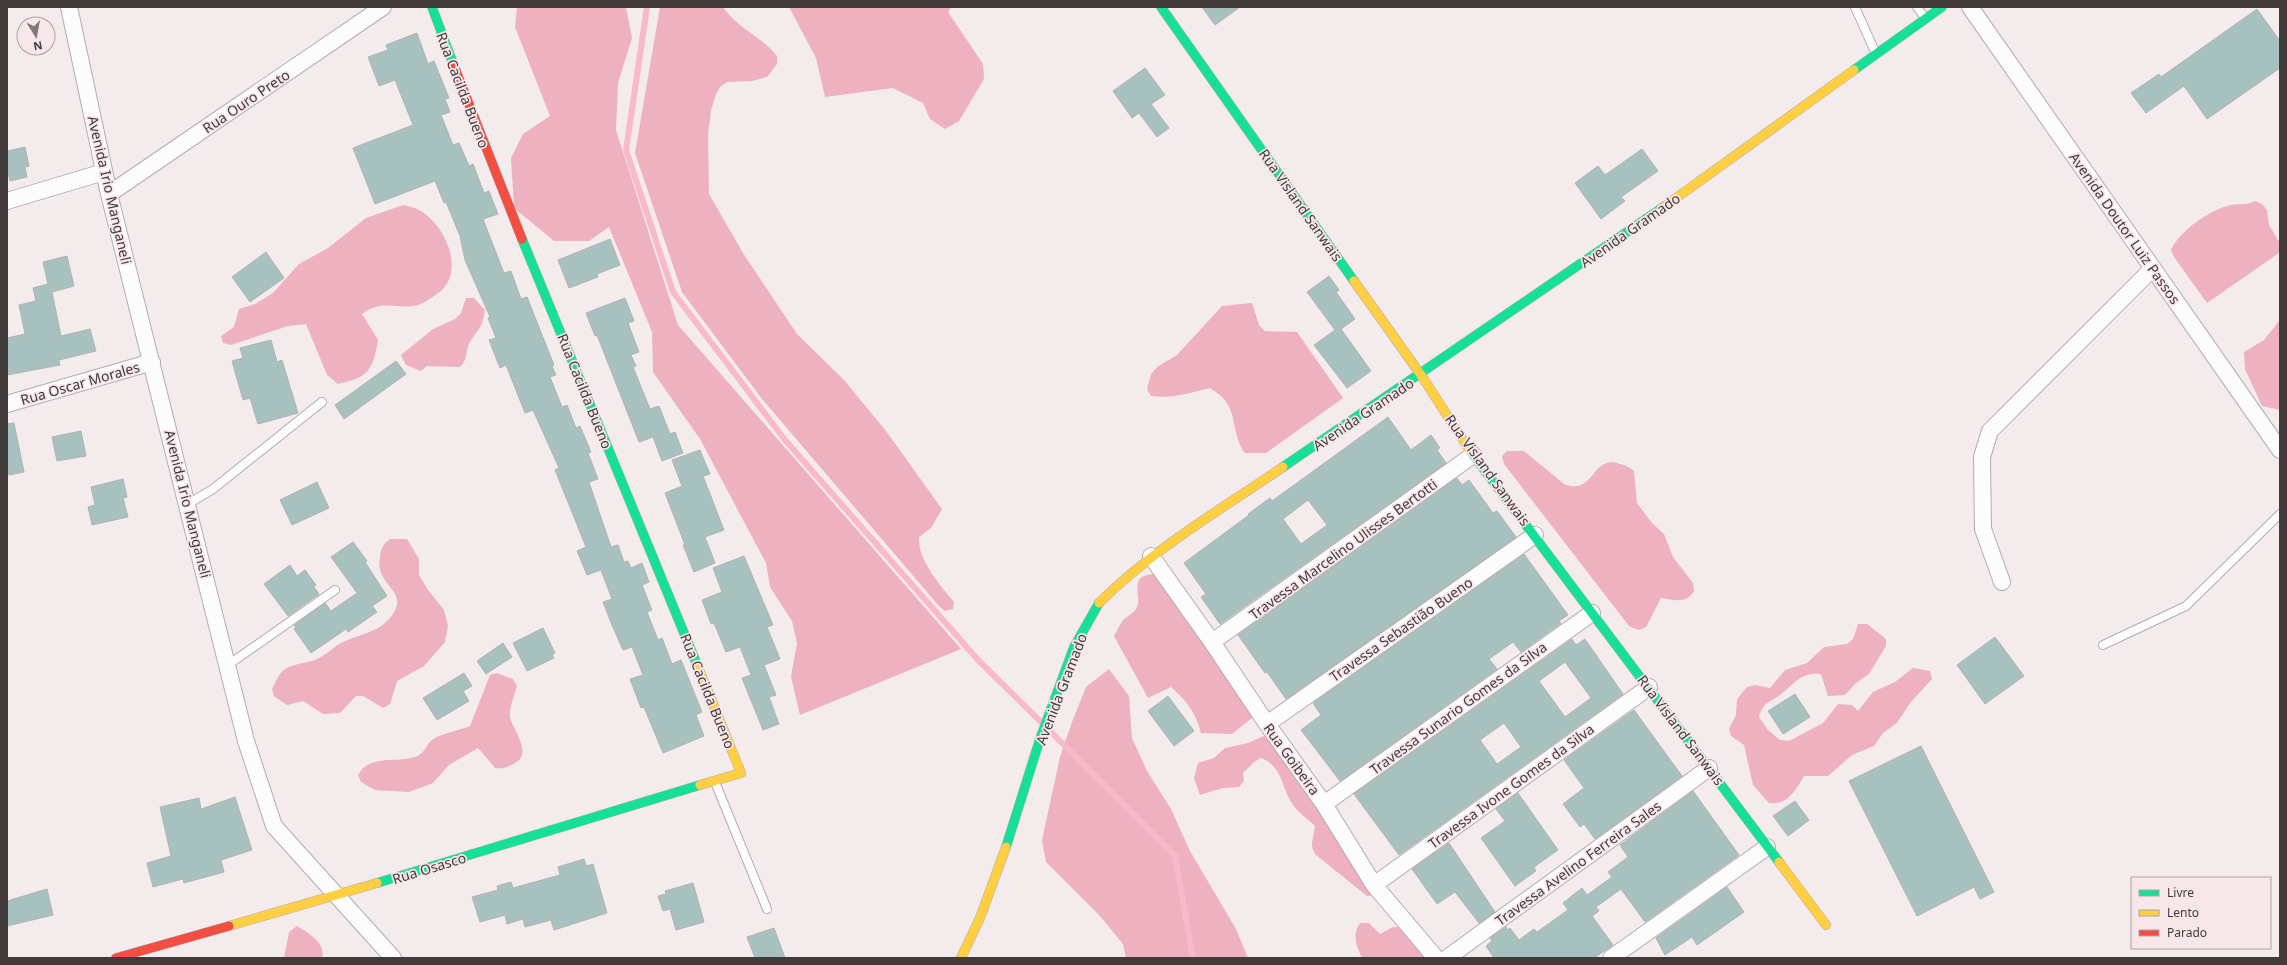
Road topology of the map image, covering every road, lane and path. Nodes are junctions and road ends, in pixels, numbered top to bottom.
1 (69, 7) edge
2 (382, 7) edge
3 (432, 7) edge
4 (1161, 7) edge
5 (1855, 7) edge
6 (1917, 7) edge
7 (1942, 7) edge
8 (1970, 7) edge
9 (1925, 18) junction
10 (1876, 54) junction
11 (104, 172) junction
12 (109, 194) junction
13 (7, 201) edge
14 (2153, 268) junction
15 (152, 362) junction
16 (1421, 375) junction
17 (322, 402) dead end
18 (7, 404) edge
19 (2280, 449) edge
20 (1473, 455) junction
21 (188, 504) junction
22 (2280, 514) edge
23 (1535, 535) junction
24 (1151, 556) junction
25 (2002, 582) dead end
26 (335, 590) dead end
27 (1592, 613) junction
28 (1212, 642) junction
29 (2103, 645) dead end
30 (228, 665) junction
31 (1649, 687) junction
32 (1267, 724) junction
33 (1709, 768) junction
34 (741, 773) joint
35 (715, 781) junction
36 (1324, 804) junction
37 (1767, 847) junction
38 (1374, 885) junction
39 (335, 896) junction
40 (767, 909) dead end
41 (1826, 924) dead end
42 (116, 958) edge
43 (393, 958) edge
44 (961, 958) edge
45 (1436, 958) edge
46 (1447, 958) edge
47 (1611, 958) edge

1 - 11 street, Avenida Irio Manganeli
2 - 12 street, Rua Ouro Preto
3 - 34 street, Rua Cacilda Bueno
4 - 16 street, Rua Visland Sanwais
5 - 10 lane
6 - 9 lane
7 - 9 street, Avenida Gramado
8 - 14 street, Avenida Doutor Luiz Passos
9 - 10 street, Avenida Gramado
10 - 16 street, Avenida Gramado
11 - 12 street, Avenida Irio Manganeli
11 - 13 street
12 - 15 street, Avenida Irio Manganeli
14 - 19 street, Avenida Doutor Luiz Passos
14 - 25 street
15 - 18 street, Rua Oscar Morales
15 - 21 street, Avenida Irio Manganeli
16 - 20 street, Rua Visland Sanwais
16 - 24 street, Avenida Gramado
17 - 21 lane
20 - 23 street, Rua Visland Sanwais
20 - 28 street, Travessa Marcelino Ulisses Bertotti
21 - 30 street, Avenida Irio Manganeli
22 - 29 lane
23 - 27 street, Rua Visland Sanwais
23 - 32 street, Travessa Sebastião Bueno
24 - 28 street, Rua Goibeira
24 - 44 street, Avenida Gramado
26 - 30 lane
27 - 31 street, Rua Visland Sanwais
27 - 36 street, Travessa Sunario Gomes da Silva
28 - 32 street, Rua Goibeira
30 - 39 street, Avenida Irio Manganeli
31 - 33 street, Rua Visland Sanwais
31 - 38 street, Travessa Ivone Gomes da Silva
32 - 36 street, Rua Goibeira
33 - 37 street, Rua Visland Sanwais
33 - 46 street, Travessa Avelino Ferreira Sales
34 - 35 street, Rua Osasco
35 - 39 street, Rua Osasco
35 - 40 lane
36 - 38 street, Rua Goibeira
37 - 41 street, Rua Visland Sanwais
37 - 47 street
38 - 45 street, Rua Goibeira
39 - 42 street, Rua Osasco
39 - 43 street, Avenida Irio Manganeli

